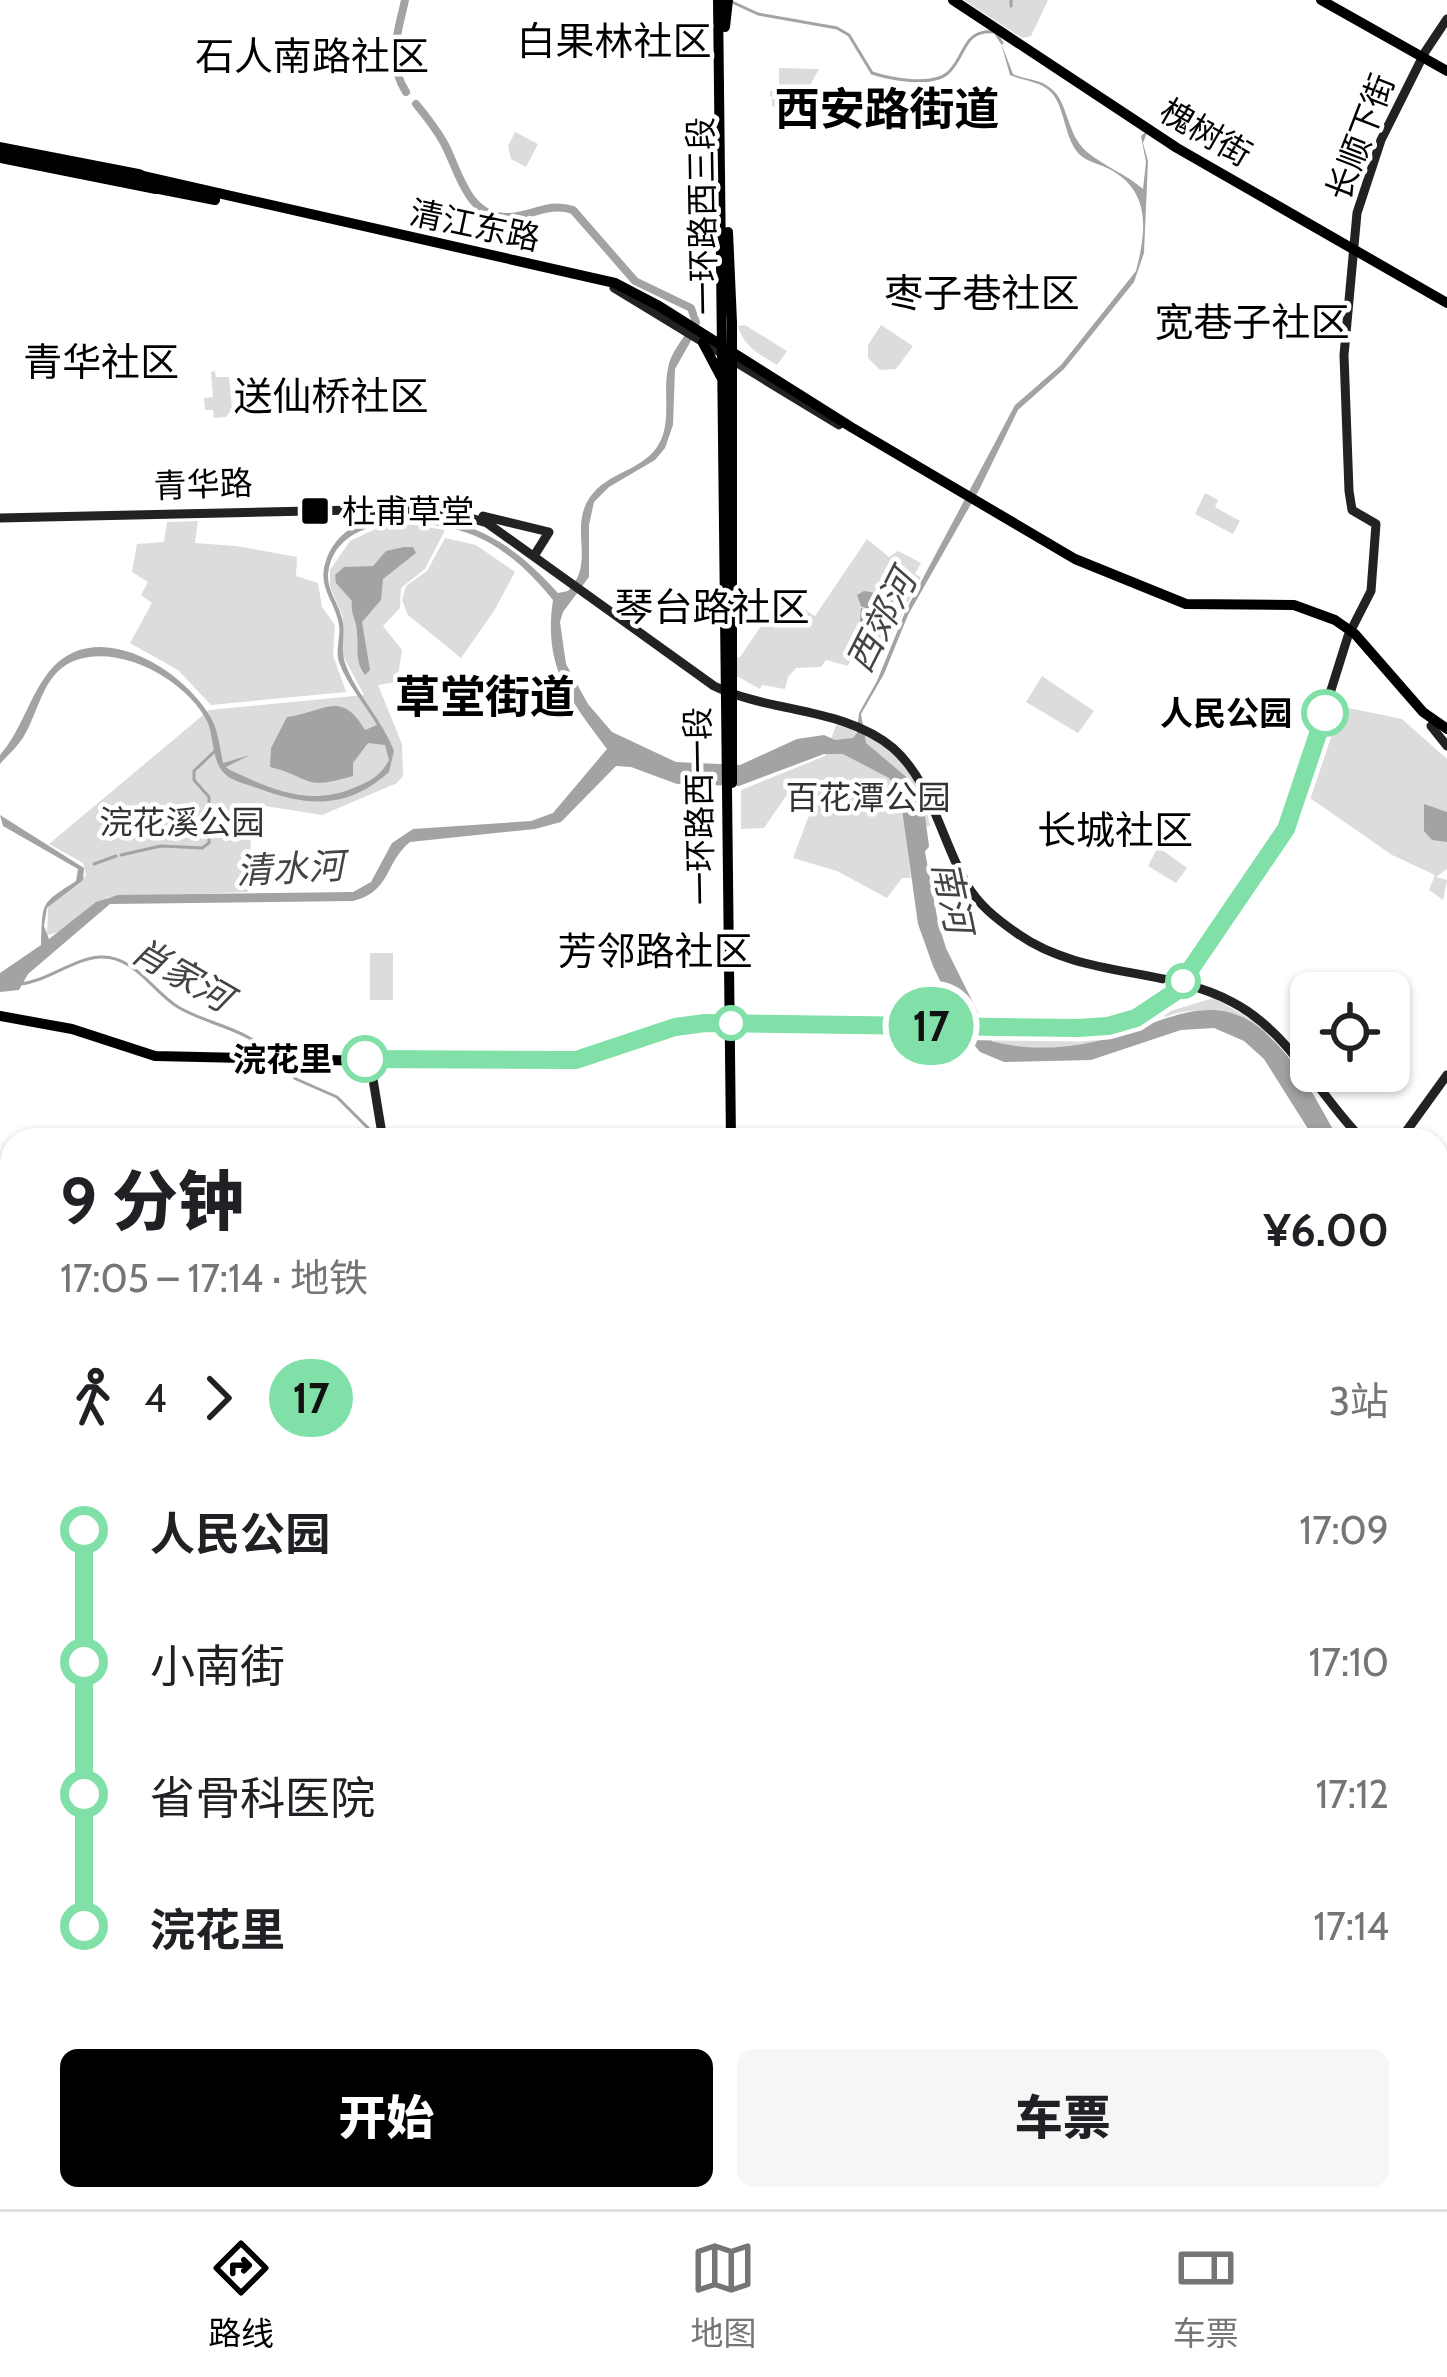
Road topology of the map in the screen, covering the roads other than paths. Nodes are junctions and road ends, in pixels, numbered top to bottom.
1 (723, 0) edge
2 (956, 0) edge
3 (1321, 0) edge
4 (1332, 0) edge
5 (1447, 23) edge
6 (1425, 56) junction
7 (1447, 68) edge
8 (0, 152) edge
9 (145, 182) junction
10 (193, 193) junction
11 (1356, 248) junction
12 (615, 286) junction
13 (1447, 300) edge
14 (703, 336) junction
15 (726, 336) junction
16 (747, 358) joint
17 (755, 375) junction
18 (726, 383) junction
19 (850, 429) junction
20 (0, 515) edge
21 (506, 528) junction
22 (535, 554) junction
23 (1352, 635) junction
24 (729, 695) junction
25 (1431, 726) junction
26 (1447, 733) edge
27 (1447, 746) edge
28 (1198, 967) junction
29 (1170, 978) junction
30 (1189, 987) junction
31 (0, 1013) edge
32 (733, 1026) junction
33 (369, 1058) junction
34 (1447, 1077) edge
35 (381, 1128) edge
36 (733, 1128) edge
37 (1355, 1128) edge
38 (1411, 1128) edge

1 - 15 main road, 一环路西三段
2 - 11 main road, 槐树街
3 - 6 main road
4 - 6 main road
5 - 6 main road, 长顺下街
6 - 7 main road
6 - 11 main road, 长顺下街
8 - 9 main road, 清江东路
8 - 9 highway
9 - 10 main road, 清江东路
10 - 12 main road, 清江东路
10 - 12 main road, 清江东路
11 - 13 main road, 槐树街
11 - 23 main road, 长顺下街
12 - 14 main road, 清江东路
12 - 19 main road
14 - 15 main road, 清江东路
14 - 15 main road
14 - 18 main road
15 - 16 main road
15 - 17 main road, 清江东路
15 - 18 main road, 一环路西三段
16 - 19 main road
17 - 18 main road
17 - 19 main road, 清江东路
18 - 24 main road, 一环路西一段
19 - 23 main road
20 - 21 main road, 青华路
21 - 22 main road, 青华路
21 - 22 main road, 青华路
22 - 24 main road, 青华路
23 - 25 main road
23 - 26 main road
23 - 28 main road
24 - 29 main road, 青华路
24 - 32 main road, 一环路西一段
25 - 26 main road
25 - 27 main road
28 - 29 main road
28 - 30 main road
29 - 30 main road
30 - 32 main road
30 - 37 main road
31 - 33 main road
32 - 33 main road
32 - 36 main road, 一环路西一段
33 - 35 main road
34 - 38 main road

